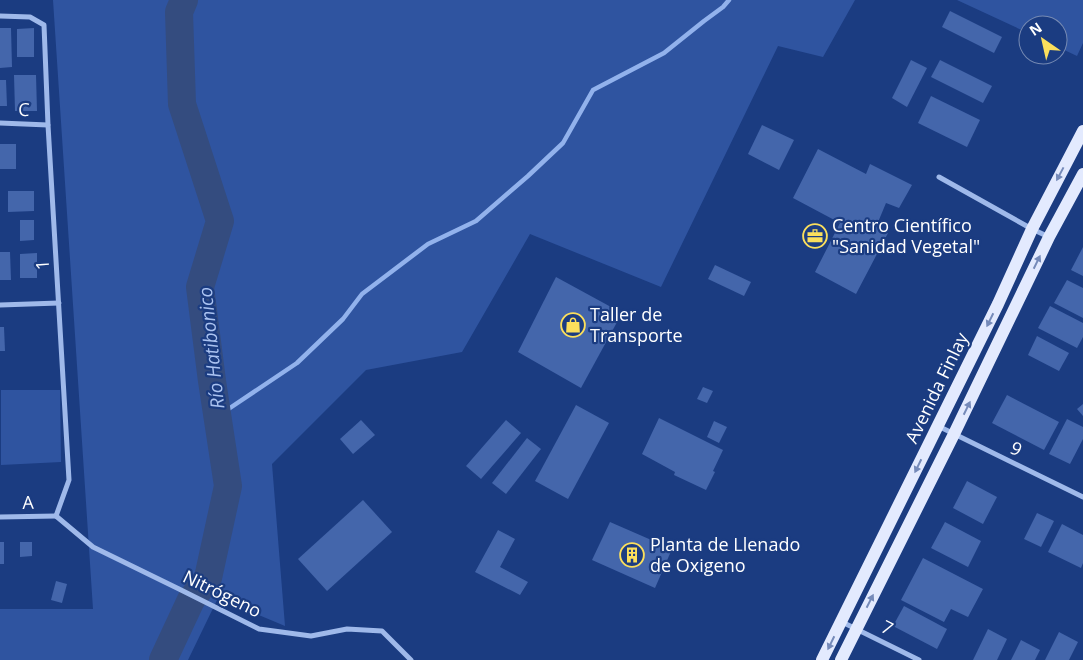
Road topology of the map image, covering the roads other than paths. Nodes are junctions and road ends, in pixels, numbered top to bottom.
1 (0, 16) edge
2 (0, 123) edge
3 (48, 125) junction
4 (1083, 131) edge
5 (1083, 174) edge
6 (940, 177) dead end
7 (1032, 229) junction
8 (1049, 237) junction
9 (59, 303) junction
10 (0, 305) edge
11 (938, 426) junction
12 (954, 434) junction
13 (1083, 497) edge
14 (56, 516) junction
15 (0, 518) edge
16 (841, 622) junction
17 (856, 628) junction
18 (411, 660) edge
19 (822, 660) edge
20 (841, 660) edge
21 (919, 660) edge

1 - 3 street, 1
2 - 3 street, C
3 - 9 street, 1
4 -> 7 main road, Avenida Finlay
5 - 8 main road, Avenida Finlay
6 - 7 street
7 - 8 street
7 -> 11 main road, Avenida Finlay
12 -> 8 main road, Avenida Finlay
9 - 10 street
9 - 14 street, 1
11 - 12 street, 9
11 -> 16 main road, Avenida Finlay
12 - 13 street, 9
17 -> 12 main road, Avenida Finlay
14 - 15 street, A
14 - 18 street, Nitrógeno
16 - 17 street, 7
16 -> 19 main road, Avenida Finlay
17 - 20 main road, Avenida Finlay
17 - 21 street, 7

